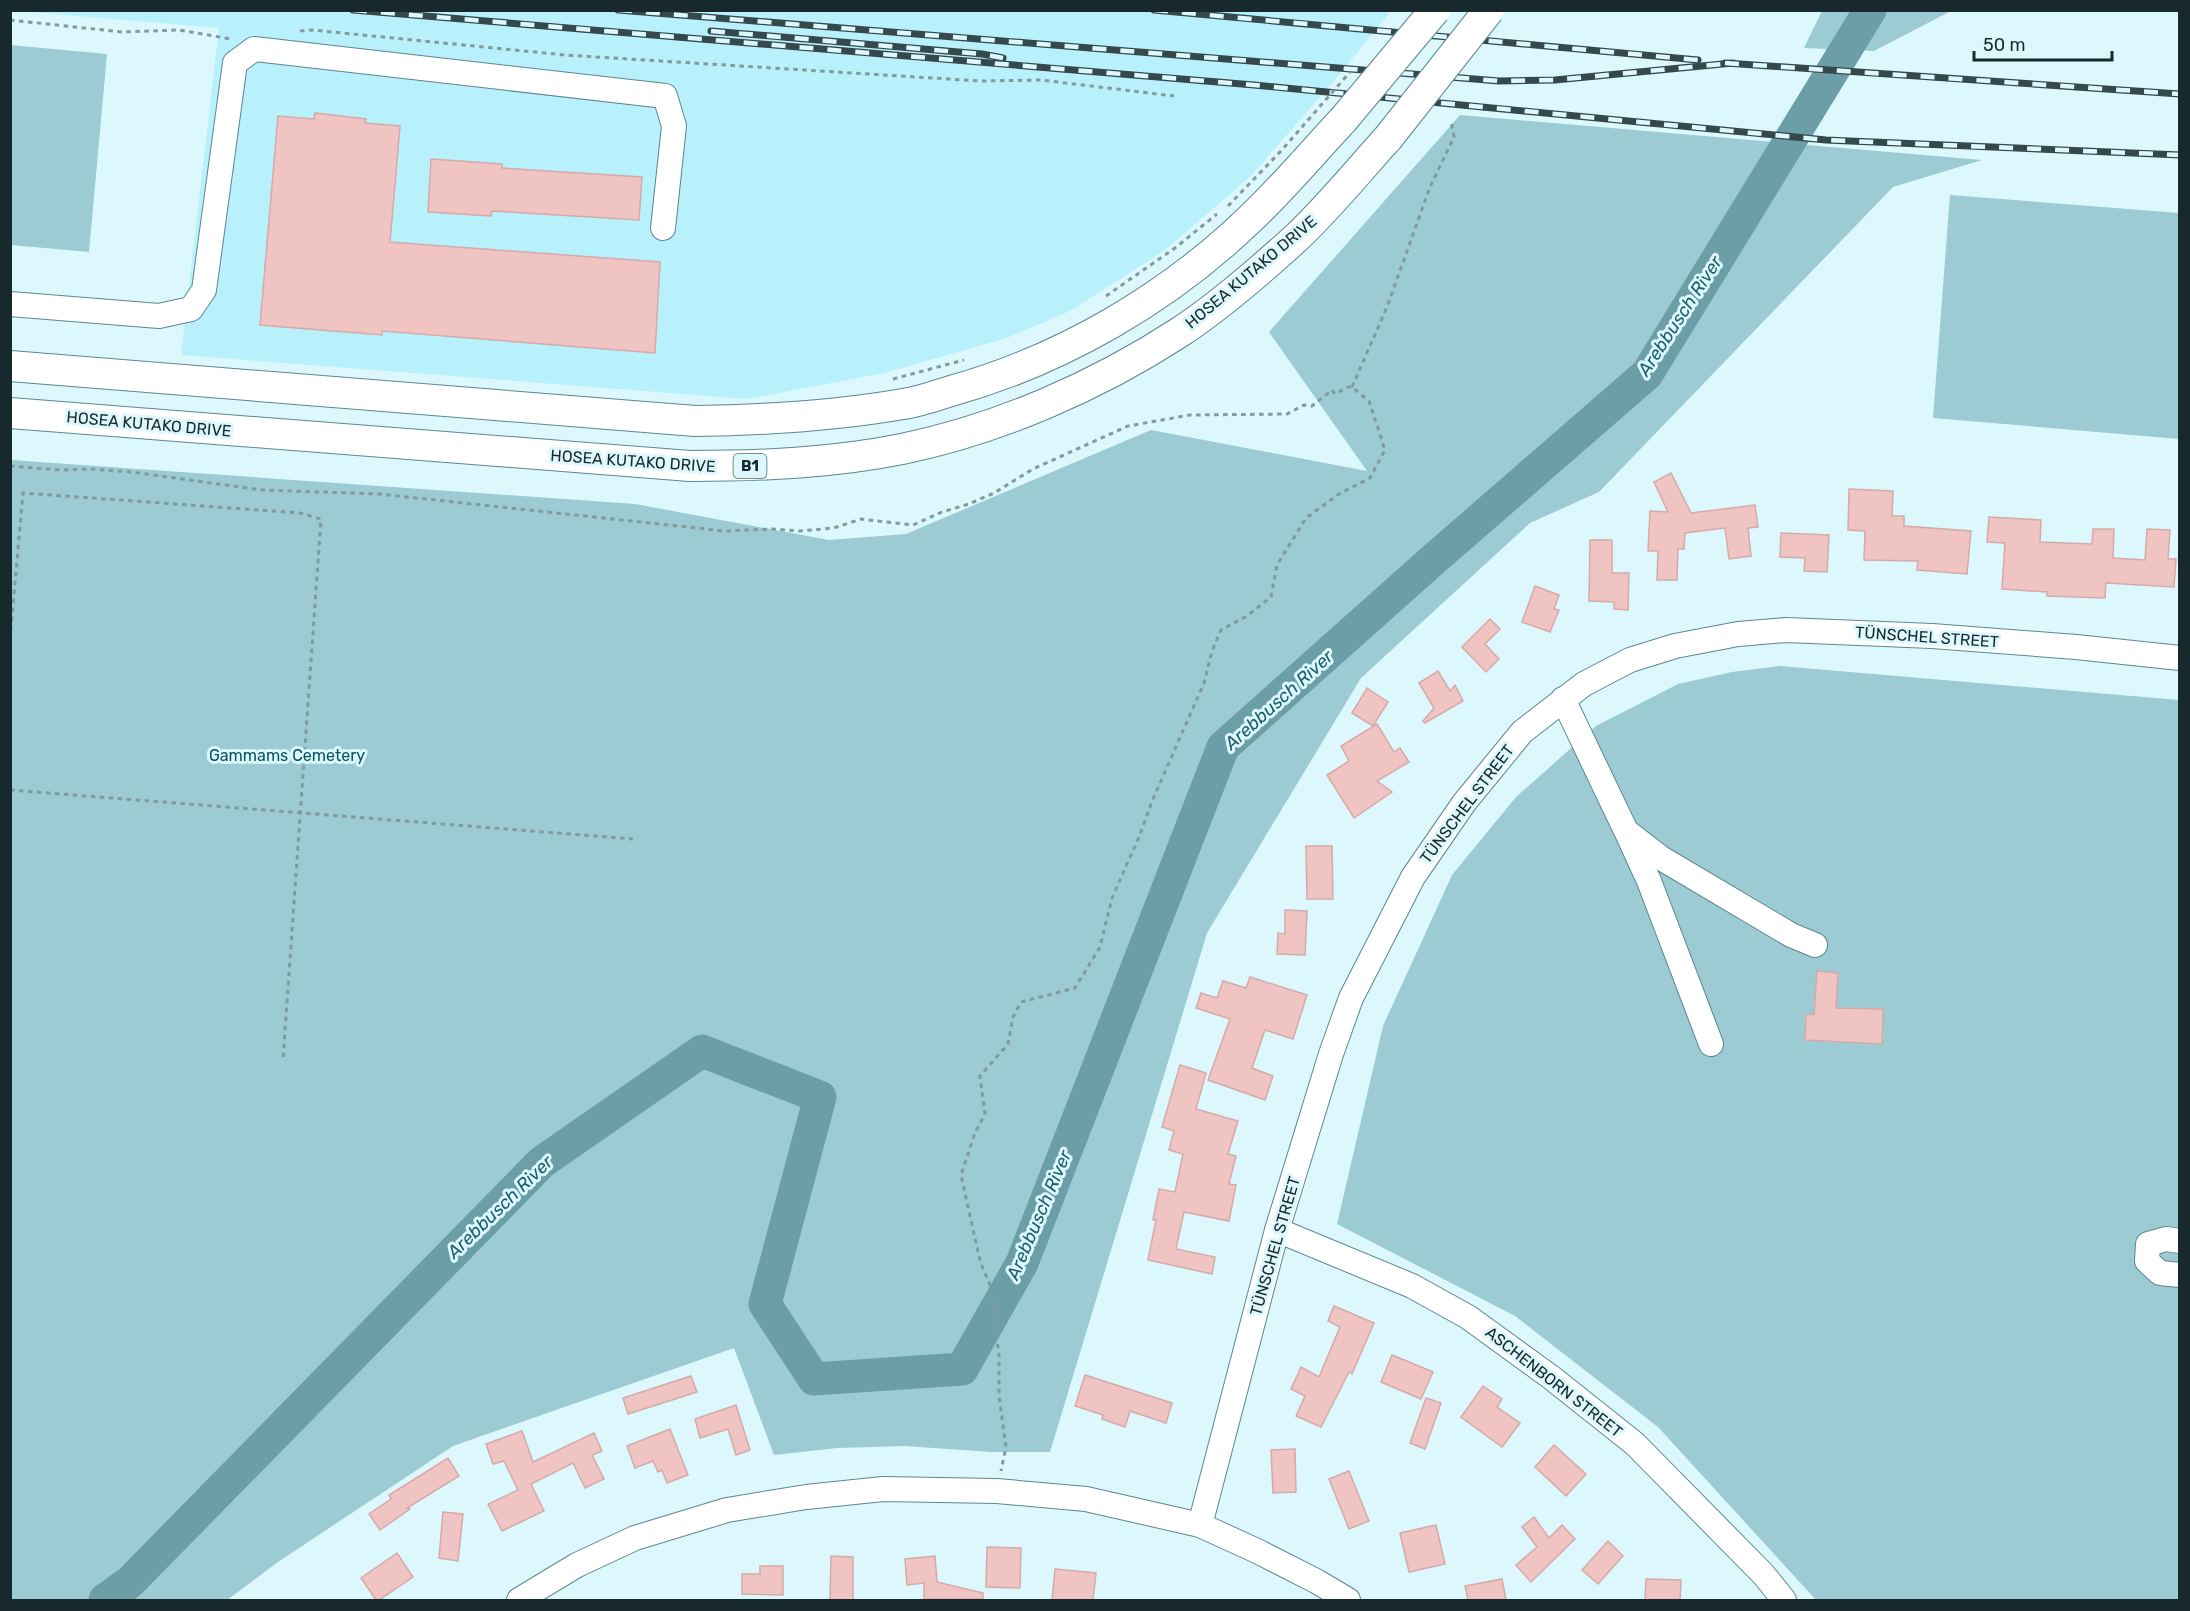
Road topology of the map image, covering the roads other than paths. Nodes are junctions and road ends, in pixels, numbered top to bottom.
1 (1435, 10) edge
2 (1489, 10) edge
3 (663, 228) dead end
4 (10, 304) edge
5 (10, 366) edge
6 (10, 413) edge
7 (2180, 658) edge
8 (1563, 699) junction
9 (1626, 831) junction
10 (1815, 945) dead end
11 (1712, 1044) dead end
12 (1277, 1230) junction
13 (2180, 1241) edge
14 (2180, 1275) edge
15 (1200, 1525) junction
16 (519, 1600) edge
17 (1348, 1600) edge
18 (1784, 1600) edge

1 - 5 main road, bridge
2 - 6 main road, HOSEA KUTAKO DRIVE / B1, bridge
3 - 4 street
7 - 8 street, TÜNSCHEL STREET
8 - 9 street
8 - 12 street, TÜNSCHEL STREET
9 - 10 street
9 - 11 street
12 - 15 street, TÜNSCHEL STREET
12 - 18 street, ASCHENBORN STREET
13 - 14 street
15 - 16 street
15 - 17 street

